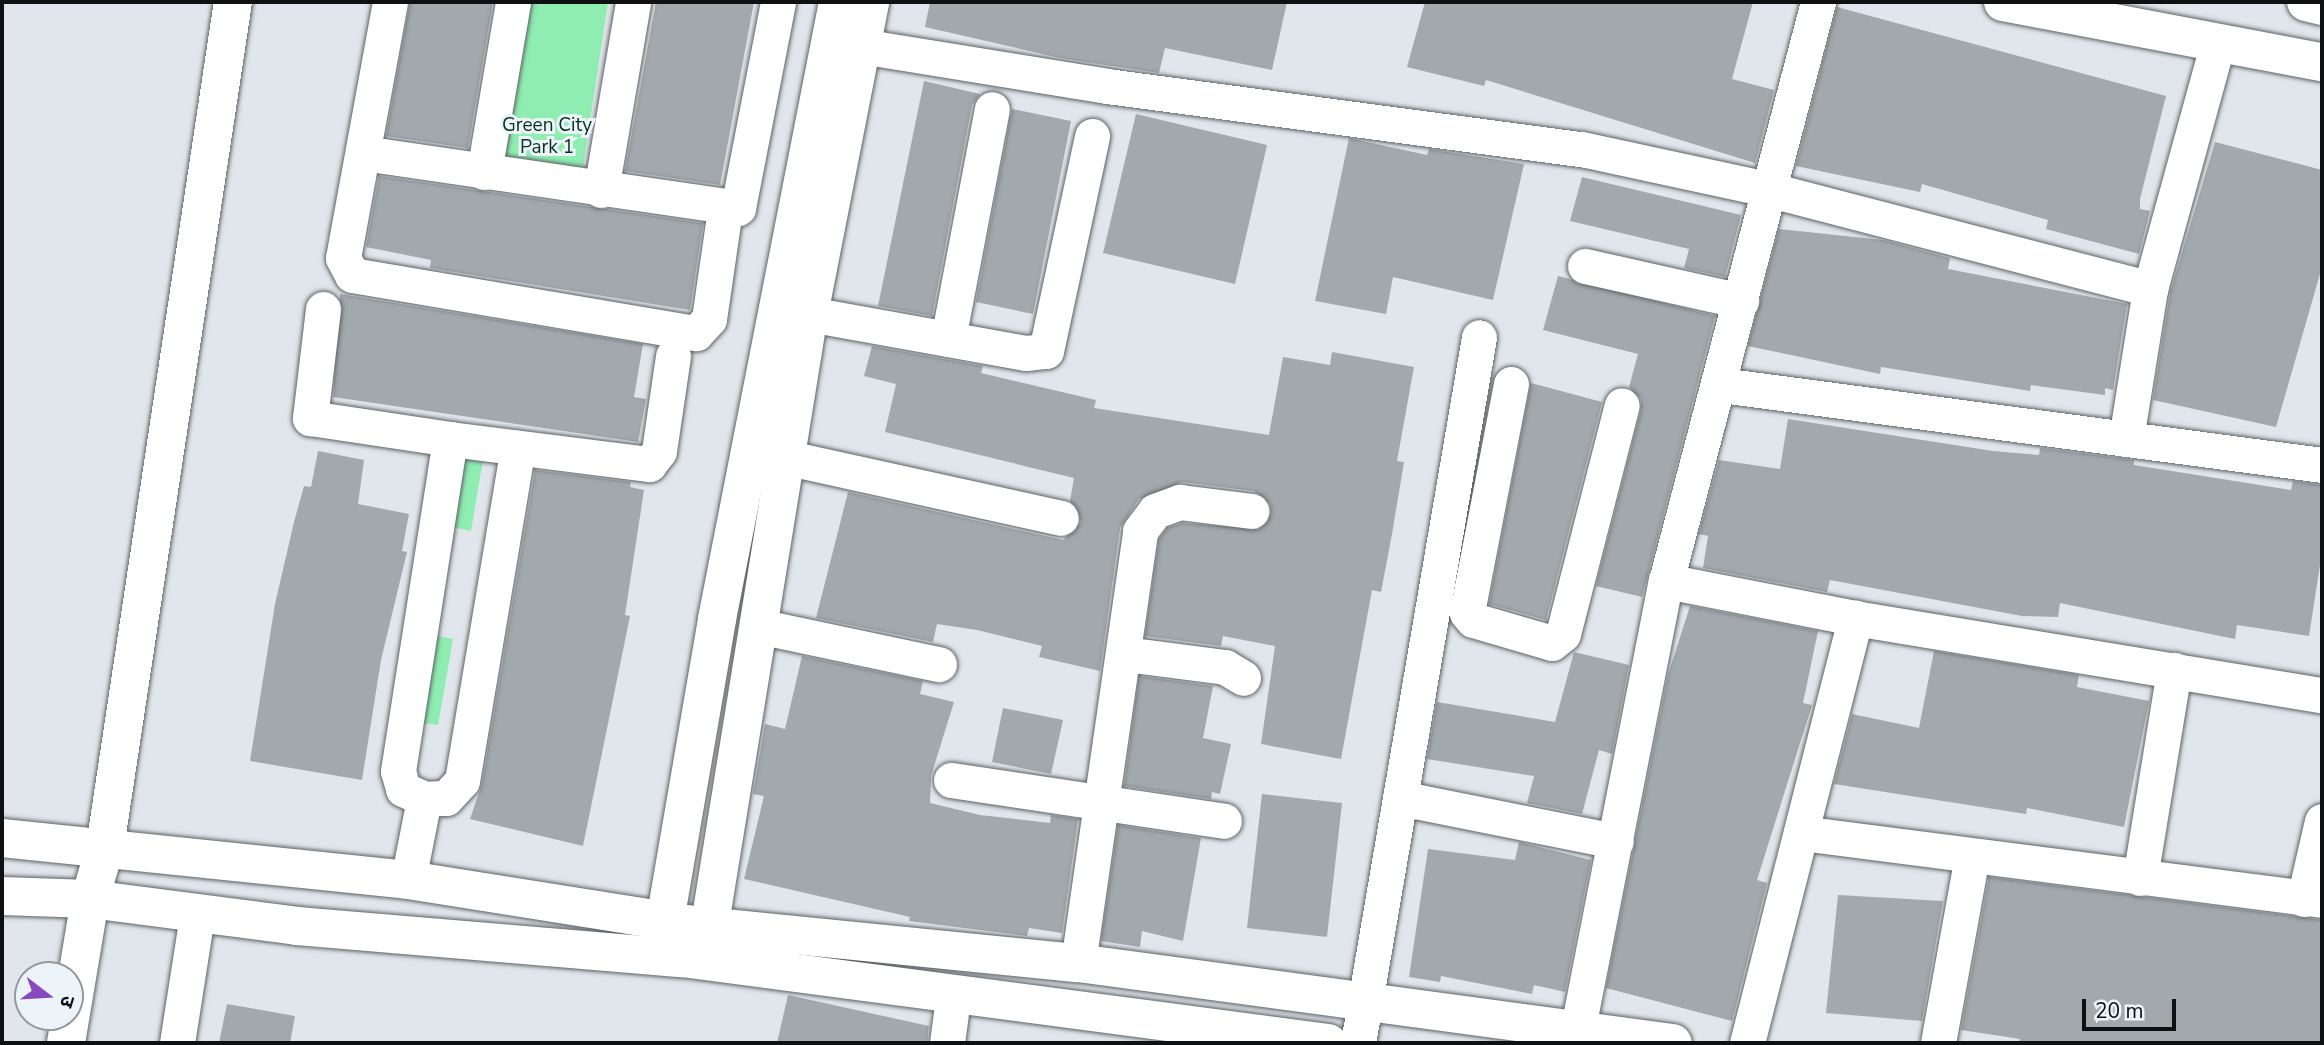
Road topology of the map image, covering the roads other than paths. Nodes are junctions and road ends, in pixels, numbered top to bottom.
1 (233, 2) edge
2 (390, 2) edge
3 (513, 2) edge
4 (633, 2) edge
5 (778, 2) edge
6 (838, 2) edge
7 (870, 2) edge
8 (1818, 2) edge
9 (2003, 2) edge
10 (2306, 2) edge
11 (2322, 6) edge
12 (2086, 9) edge
13 (2218, 42) junction
14 (861, 46) junction
15 (2322, 62) edge
16 (992, 109) dead end
17 (1092, 136) dead end
18 (363, 153) junction
19 (484, 172) junction
20 (1767, 189) junction
21 (601, 190) junction
22 (725, 209) junction
23 (1585, 266) dead end
24 (2150, 289) junction
25 (1741, 301) junction
26 (323, 309) dead end
27 (808, 314) junction
28 (1479, 337) dead end
29 (948, 339) junction
30 (673, 356) dead end
31 (1511, 384) dead end
32 (1721, 385) junction
33 (1622, 405) dead end
34 (450, 439) junction
35 (2126, 439) junction
36 (518, 448) junction
37 (769, 453) junction
38 (2322, 459) edge
39 (1452, 493) junction
40 (1488, 500) junction
41 (1251, 511) dead end
42 (1061, 518) dead end
43 (1666, 581) junction
44 (1854, 618) junction
45 (758, 626) junction
46 (1125, 654) junction
47 (939, 664) dead end
48 (2174, 670) junction
49 (1243, 678) dead end
50 (2322, 695) edge
51 (951, 780) dead end
52 (1400, 798) junction
53 (424, 799) junction
54 (1102, 802) junction
55 (1224, 821) dead end
56 (2322, 821) edge
57 (1801, 833) junction
58 (2, 838) edge
59 (1616, 841) junction
60 (104, 847) junction
61 (1972, 856) junction
62 (2140, 878) junction
63 (408, 880) junction
64 (2, 896) edge
65 (90, 898) junction
66 (2313, 899) edge
67 (197, 915) junction
68 (664, 919) junction
69 (710, 923) junction
70 (660, 956) junction
71 (704, 962) junction
72 (1078, 963) junction
73 (953, 998) junction
74 (1365, 1004) junction
75 (1576, 1037) edge
76 (66, 1043) edge
77 (177, 1043) edge
78 (947, 1043) edge
79 (1328, 1043) edge
80 (1358, 1043) edge
81 (1673, 1043) edge
82 (1748, 1043) edge
83 (1938, 1043) edge

1 - 60 street
2 - 18 street
3 - 19 street
4 - 21 street
5 - 22 street
6 - 37 street
7 - 14 street
8 - 20 street
9 - 12 street
10 - 11 street
12 - 13 street
13 - 15 street
13 - 24 street
14 - 20 street
14 - 27 street
16 - 29 street
17 - 29 street
18 - 19 street
18 - 22 street
19 - 21 street
20 - 24 street
20 - 25 street
21 - 22 street
23 - 25 street
24 - 35 street
25 - 32 street
26 - 34 street
27 - 29 street
27 - 37 street
28 - 39 street
30 - 36 street
31 - 40 street
32 - 35 street
32 - 43 street
33 - 40 street
34 - 36 street
34 - 53 street
35 - 38 street
36 - 53 street
37 - 42 street
37 - 45 street
37 - 68 street
39 - 40 street
39 - 52 street
41 - 46 street
43 - 44 street
43 - 59 street
44 - 48 street
44 - 57 street
45 - 47 street
45 - 69 street
46 - 49 street
46 - 54 street
48 - 50 street
48 - 62 street
51 - 54 street
52 - 59 street
52 - 74 street
53 - 63 street
54 - 55 street
54 - 72 street
56 - 66 street
57 - 61 street
57 - 82 street
58 - 60 street
59 - 75 street
60 - 63 street
60 - 65 street
61 - 62 street
61 - 83 street
62 - 66 street
63 - 68 street
64 - 65 street
65 - 67 street
65 - 76 street
67 - 70 street
67 - 77 street
68 - 69 street
68 - 70 street
69 - 71 street
69 - 72 street
70 - 71 street
71 - 73 street
72 - 74 street
73 - 78 street
73 - 79 street
74 - 75 street
74 - 80 street
75 - 81 street

